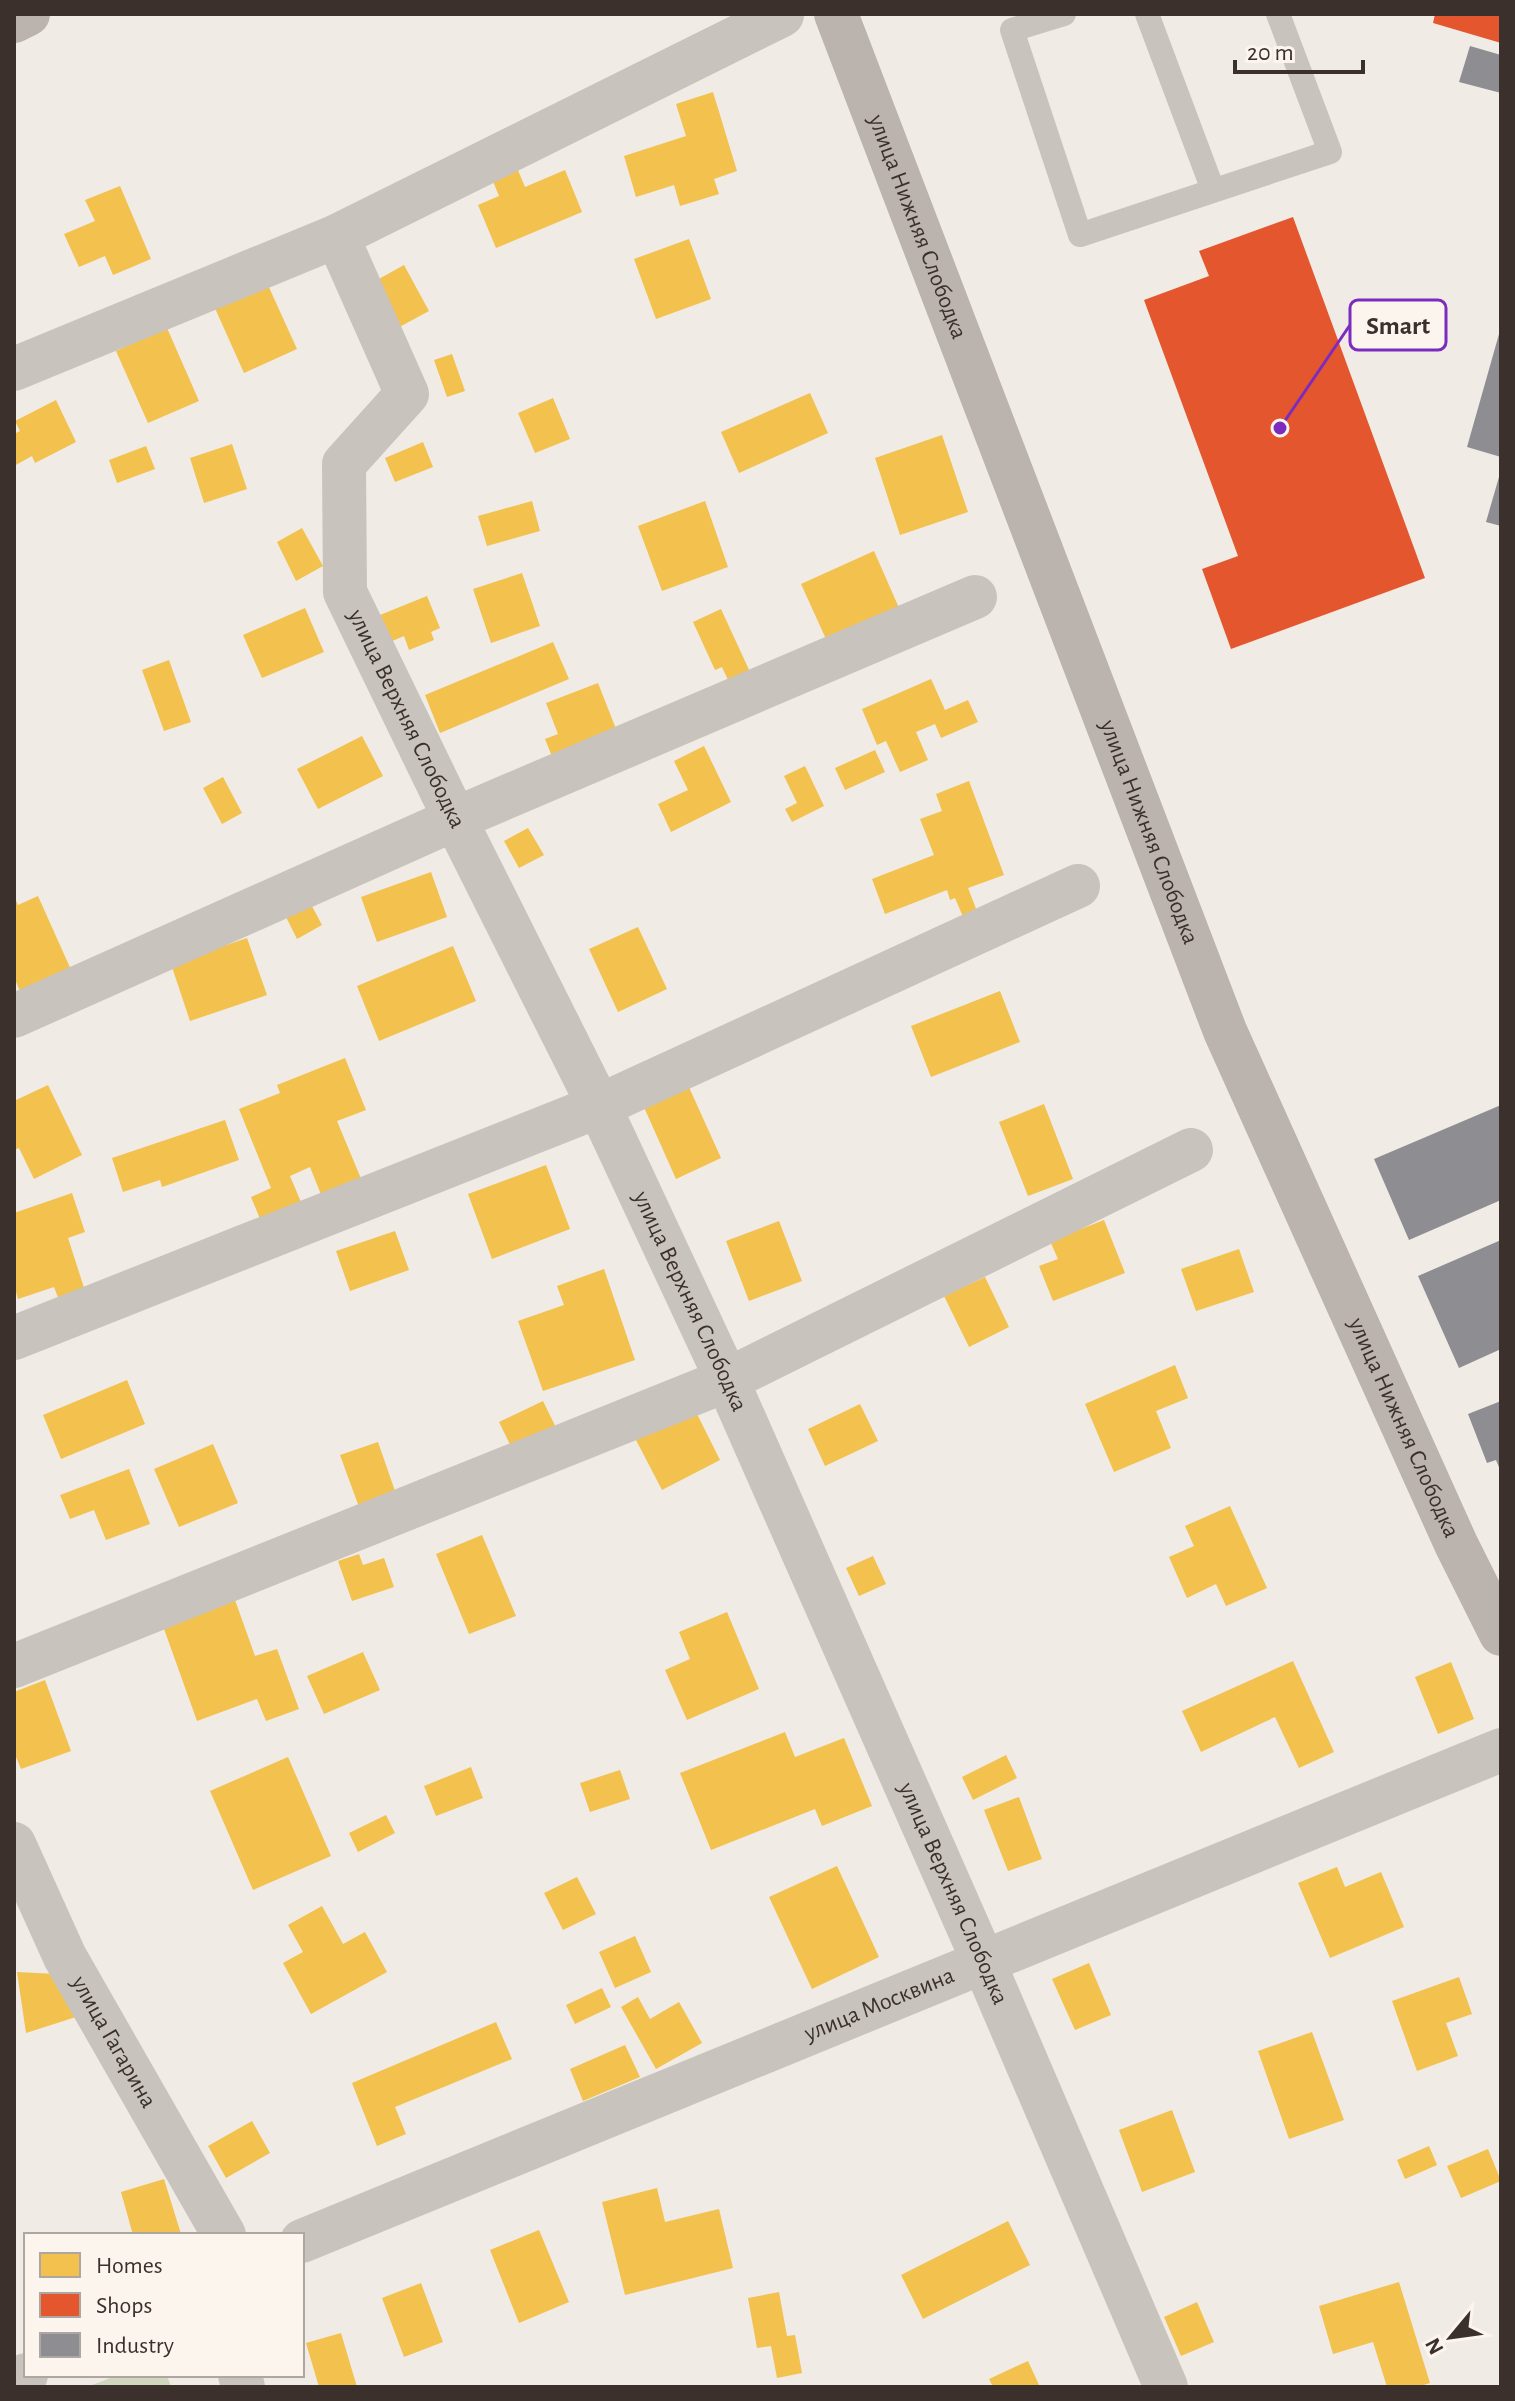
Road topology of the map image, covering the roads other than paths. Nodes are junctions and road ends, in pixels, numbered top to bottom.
1 (28, 14) edge
2 (836, 14) edge
3 (1064, 14) edge
4 (1147, 14) edge
5 (1278, 14) edge
6 (782, 15) edge
7 (14, 21) edge
8 (1213, 190) junction
9 (337, 236) junction
10 (14, 369) edge
11 (975, 597) dead end
12 (455, 819) junction
13 (1078, 886) dead end
14 (14, 1016) edge
15 (599, 1106) junction
16 (1191, 1150) dead end
17 (14, 1338) edge
18 (727, 1380) junction
19 (1501, 1634) edge
20 (14, 1666) edge
21 (1501, 1750) edge
22 (14, 1844) edge
23 (984, 1963) junction
24 (223, 2233) edge
25 (304, 2240) edge
26 (1166, 2387) edge

1 - 7 main road
2 - 19 main road, улица Нижняя Слободка
3 - 8 lane
4 - 8 lane
5 - 8 lane
6 - 9 street
9 - 10 street
9 - 12 street, улица Верхняя Слободка
11 - 12 street
12 - 14 street
12 - 15 street, улица Верхняя Слободка
13 - 15 street
15 - 17 street
15 - 18 street, улица Верхняя Слободка
16 - 18 street
18 - 20 street
18 - 23 street, улица Верхняя Слободка
21 - 23 street, улица Москвина
22 - 24 street, улица Гагарина
23 - 25 street, улица Москвина
23 - 26 street, улица Верхняя Слободка

